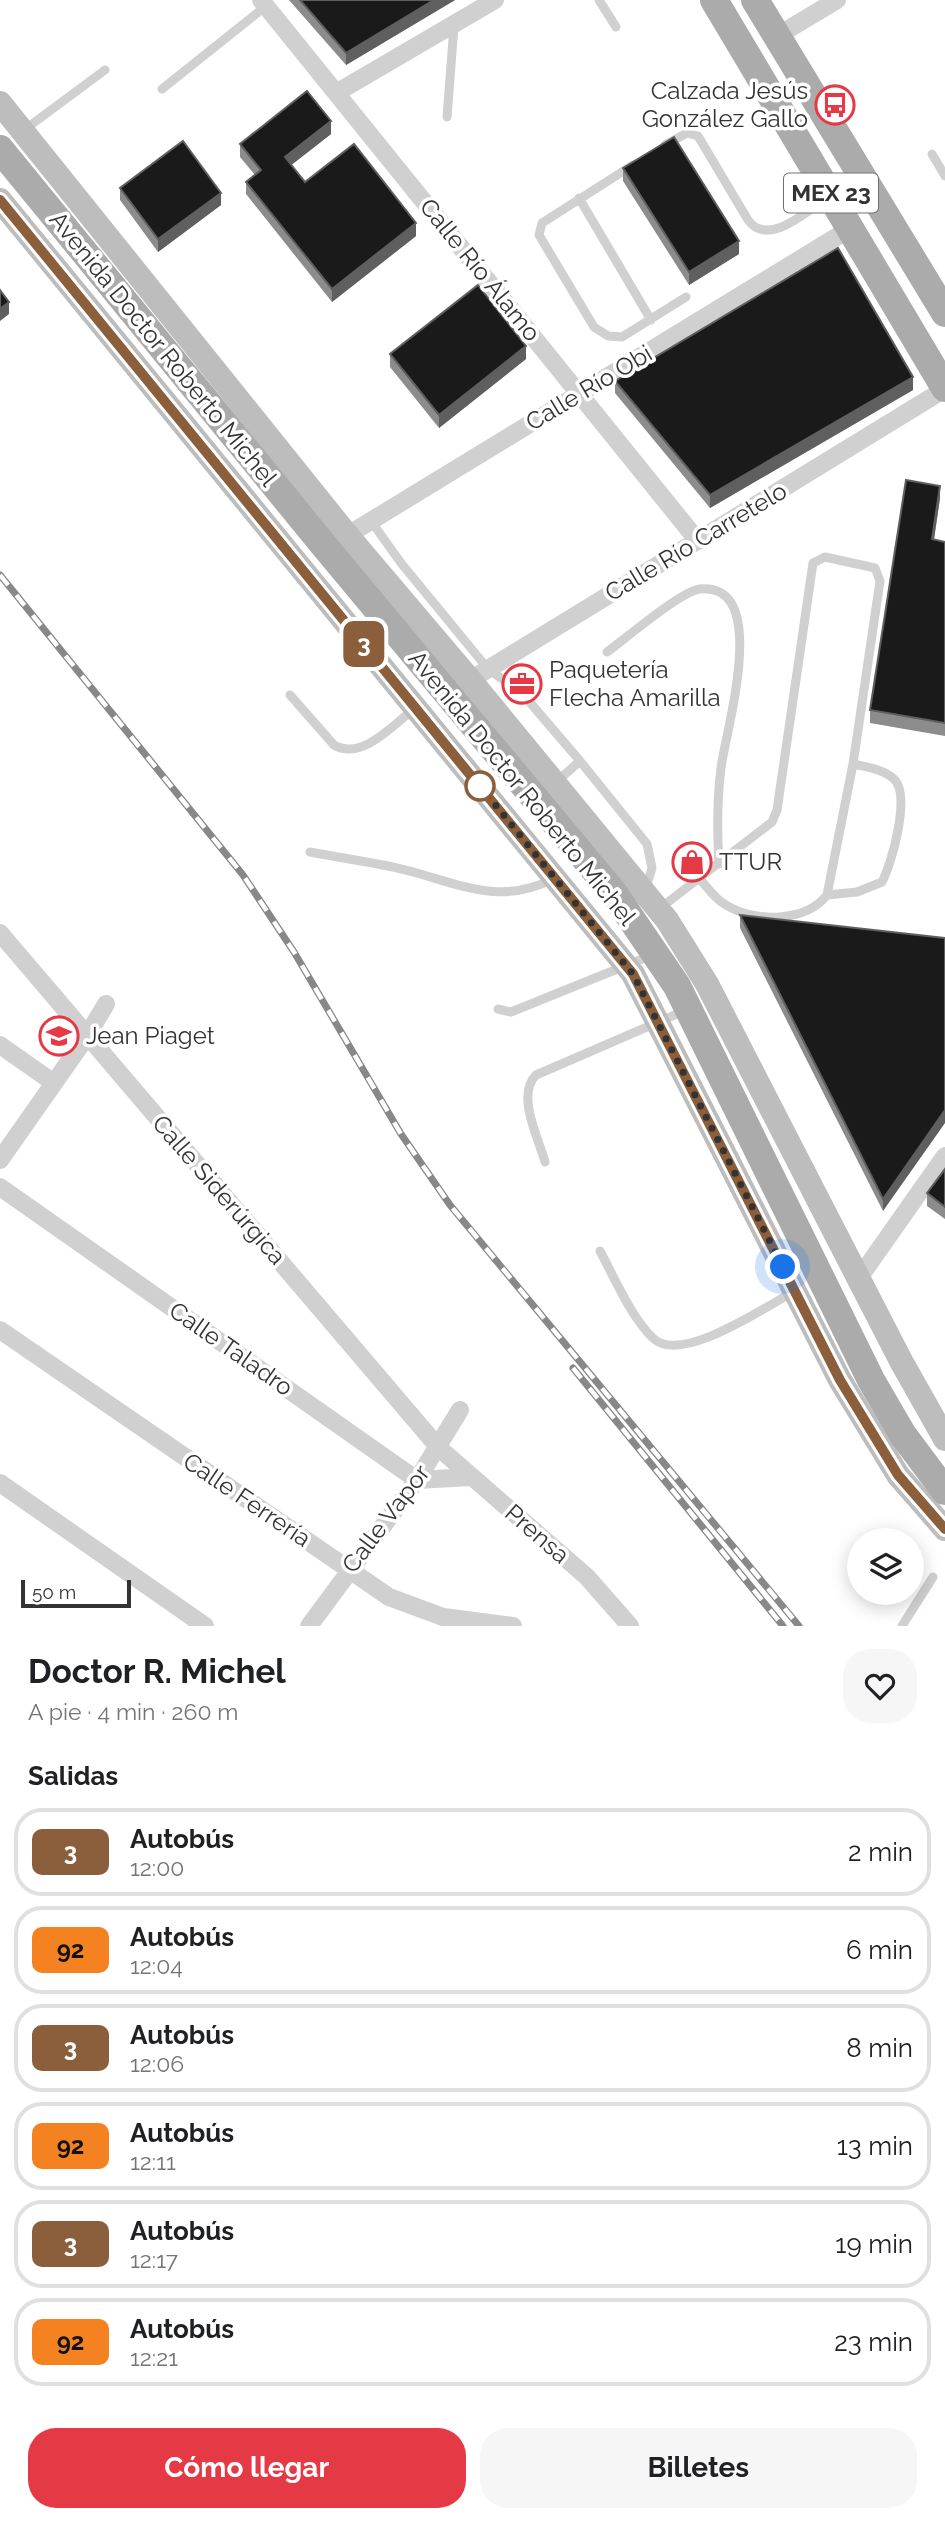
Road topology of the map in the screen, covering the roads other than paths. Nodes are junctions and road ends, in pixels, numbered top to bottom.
1 (495, 0) edge
2 (598, 0) edge
3 (714, 0) edge
4 (837, 0) edge
5 (759, 2) edge
6 (263, 3) edge
7 (454, 24) junction
8 (616, 27) dead end
9 (777, 36) junction
10 (105, 71) dead end
11 (162, 89) dead end
12 (336, 93) junction
13 (0, 103) edge
14 (447, 117) dead end
15 (23, 131) junction
16 (0, 149) edge
17 (658, 149) edge
18 (932, 154) dead end
19 (648, 156) edge
20 (945, 176) edge
21 (832, 195) junction
22 (579, 198) junction
23 (0, 200) edge
24 (851, 228) junction
25 (900, 239) junction
26 (686, 297) dead end
27 (895, 301) junction
28 (945, 313) edge
29 (651, 320) junction
30 (945, 389) edge
31 (579, 394) junction
32 (371, 521) junction
33 (698, 541) junction
34 (337, 542) junction
35 (607, 652) dead end
36 (469, 681) junction
37 (290, 695) dead end
38 (416, 708) junction
39 (580, 761) junction
40 (853, 764) junction
41 (554, 784) junction
42 (310, 852) dead end
43 (719, 864) junction
44 (555, 877) junction
45 (699, 878) junction
46 (827, 895) junction
47 (651, 901) junction
48 (0, 933) edge
49 (655, 954) junction
50 (626, 966) junction
51 (106, 1004) dead end
52 (498, 1009) dead end
53 (688, 1009) junction
54 (659, 1022) junction
55 (87, 1036) junction
56 (0, 1045) edge
57 (54, 1083) junction
58 (945, 1156) edge
59 (0, 1160) edge
60 (545, 1162) dead end
61 (0, 1187) edge
62 (600, 1251) dead end
63 (859, 1279) junction
64 (795, 1292) junction
65 (0, 1330) edge
66 (460, 1410) dead end
67 (945, 1438) edge
68 (439, 1448) junction
69 (471, 1477) junction
70 (417, 1480) junction
71 (0, 1483) edge
72 (945, 1491) edge
73 (945, 1529) edge
74 (349, 1570) junction
75 (933, 1577) dead end
76 (205, 1626) edge
77 (309, 1626) edge
78 (513, 1626) edge
79 (630, 1626) edge
80 (902, 1626) edge

1 - 7 street
2 - 8 lane
3 - 21 main road, MEX 23
4 - 9 street
5 - 9 main road, MEX 23
6 - 11 lane
6 - 12 street, Calle Río Álamo
7 - 12 street
7 - 14 lane
9 - 25 main road, MEX 23
10 - 15 lane
12 - 31 street, Calle Río Álamo
13 - 15 main road, Avenida Doctor Roberto Michel
15 - 34 main road, Avenida Doctor Roberto Michel
16 - 34 main road, Avenida Doctor Roberto Michel
17 - 21 lane
18 - 20 lane
19 - 22 lane
21 - 24 main road, MEX 23
22 - 29 lane
22 - 29 lane
23 - 38 main road, Avenida Doctor Roberto Michel
24 - 27 main road, MEX 23
24 - 31 street, Calle Río Obi
25 - 27 main road
25 - 28 main road, MEX 23
26 - 29 lane
27 - 30 main road, MEX 23
30 - 33 street, Calle Río Carretelo
31 - 32 street, Calle Río Obi
31 - 33 street, Calle Río Álamo
32 - 34 street, Calle Río Obi
32 - 36 lane
33 - 36 street, Calle Río Carretelo
34 - 36 main road, Avenida Doctor Roberto Michel
35 - 43 lane
36 - 39 lane
36 - 41 main road, Avenida Doctor Roberto Michel
36 - 49 main road, Avenida Doctor Roberto Michel
37 - 38 lane
38 - 44 main road, Avenida Doctor Roberto Michel
39 - 41 lane
39 - 47 lane
40 - 43 lane
40 - 46 lane
40 - 46 lane
41 - 47 main road, Avenida Doctor Roberto Michel
42 - 44 lane
43 - 45 lane
44 - 50 main road, Avenida Doctor Roberto Michel
45 - 46 lane
45 - 47 lane
47 - 63 main road, Avenida Doctor Roberto Michel
48 - 55 street, Calle Siderúrgica
49 - 50 lane
49 - 53 main road, Avenida Doctor Roberto Michel
50 - 52 lane
50 - 54 main road, Avenida Doctor Roberto Michel
51 - 55 street
53 - 54 lane
53 - 72 main road, Avenida Doctor Roberto Michel
54 - 60 lane
54 - 64 main road, Avenida Doctor Roberto Michel
55 - 57 street
55 - 68 street, Calle Siderúrgica
56 - 57 street
57 - 59 street
58 - 63 street
61 - 70 street, Calle Taladro
62 - 64 lane
63 - 67 main road, Avenida Doctor Roberto Michel
64 - 73 main road, Avenida Doctor Roberto Michel
65 - 74 street, Calle Ferrería
66 - 68 street, Calle Vapor
68 - 69 street, Prensa
68 - 70 street, Calle Vapor
69 - 70 street
69 - 79 street, Prensa
70 - 74 street, Calle Vapor
71 - 76 street
74 - 77 street, Calle Vapor
74 - 78 street, Calle Ferrería
75 - 80 lane

